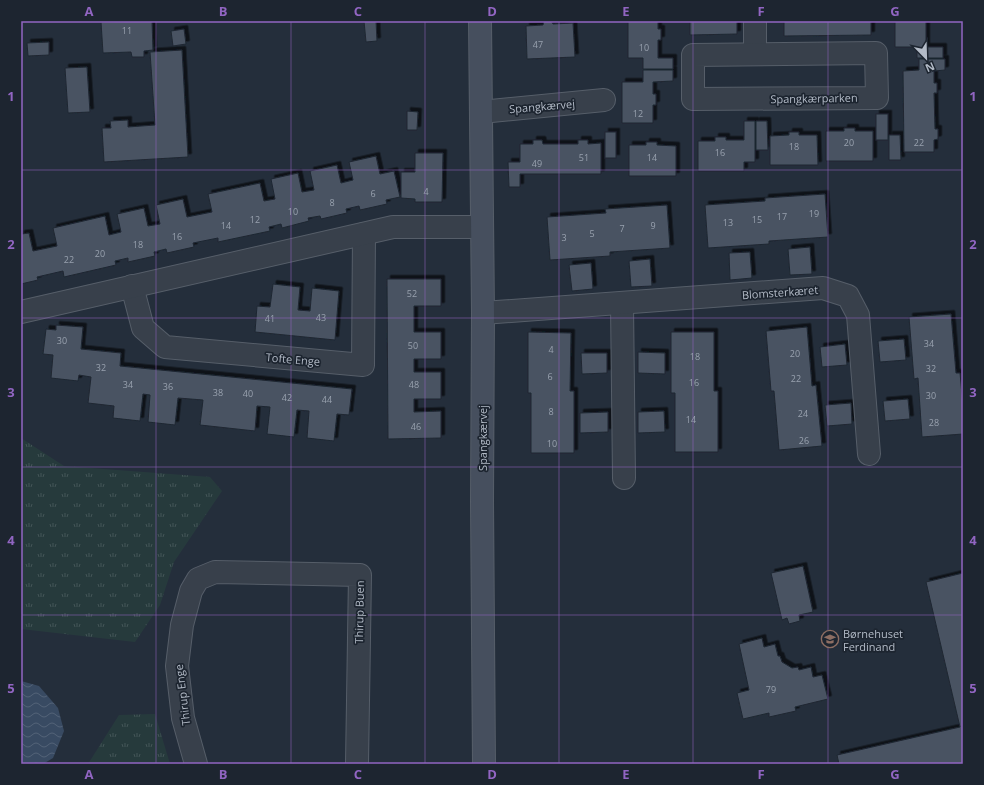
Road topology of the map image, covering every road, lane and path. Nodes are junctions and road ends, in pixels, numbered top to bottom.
1 (480, 21) edge
2 (755, 21) edge
3 (755, 54) junction
4 (604, 100) dead end
5 (481, 112) junction
6 (482, 227) junction
7 (364, 234) junction
8 (132, 286) junction
9 (622, 304) junction
10 (21, 312) edge
11 (483, 313) junction
12 (869, 454) dead end
13 (624, 478) dead end
14 (198, 579) joint
15 (196, 764) edge
16 (356, 764) edge
17 (484, 764) edge

1 - 5 street, Spangkærvej
2 - 3 street
3 - 3 street, Spangkærparken
4 - 5 street, Spangkærvej
5 - 6 street, Spangkærvej
6 - 7 street
6 - 11 street, Spangkærvej
7 - 8 street
7 - 8 street, Tofte Enge
8 - 10 street
9 - 11 street, Blomsterkæret
9 - 12 street, Blomsterkæret
9 - 13 street
11 - 17 street, Spangkærvej
14 - 15 street, Thirup Enge
14 - 16 street, Thirup Buen

